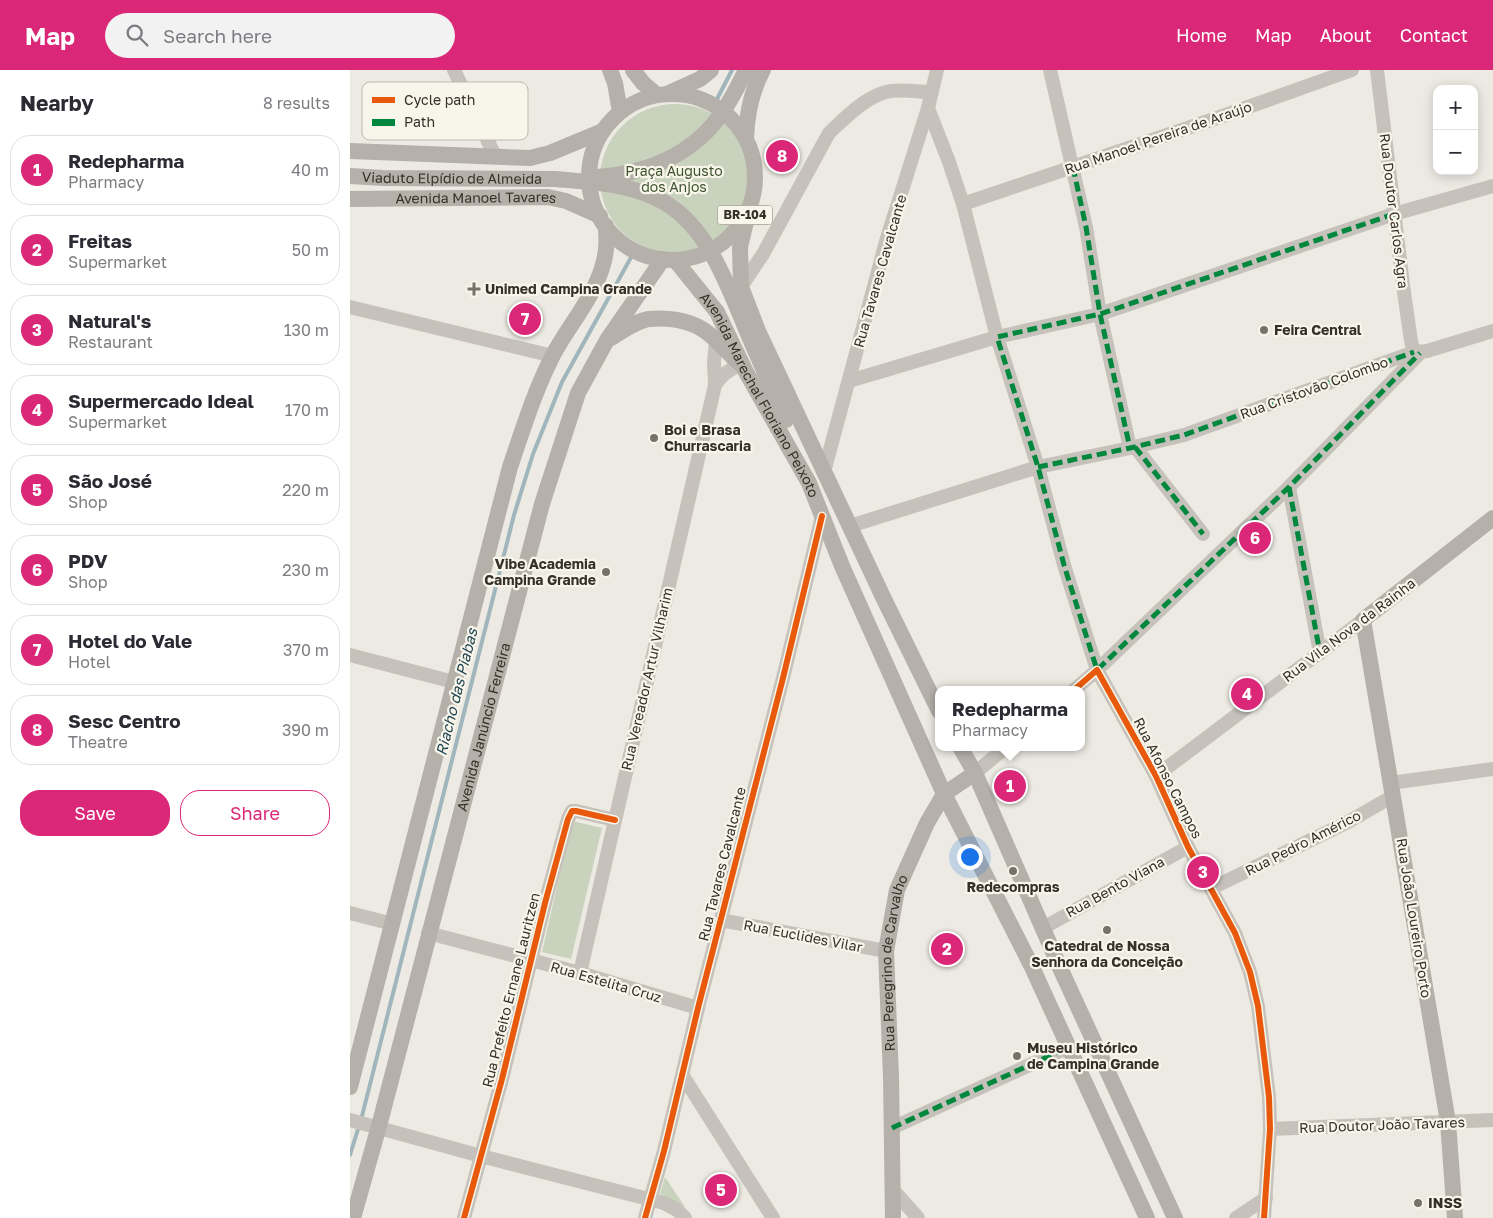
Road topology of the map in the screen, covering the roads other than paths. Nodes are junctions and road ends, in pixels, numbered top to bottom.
1 (454, 70) edge
2 (610, 70) edge
3 (633, 70) edge
4 (711, 70) edge
5 (746, 70) edge
6 (763, 70) edge
7 (937, 70) edge
8 (1050, 70) edge
9 (1352, 70) edge
10 (1377, 70) edge
11 (460, 82) edge
12 (932, 92) junction
13 (663, 94) junction
14 (928, 108) junction
15 (620, 112) junction
16 (603, 131) junction
17 (746, 138) junction
18 (487, 140) edge
19 (350, 151) edge
20 (494, 156) junction
21 (1072, 167) junction
22 (350, 176) edge
23 (555, 179) junction
24 (1493, 186) edge
25 (350, 198) edge
26 (963, 204) junction
27 (748, 209) junction
28 (1394, 214) junction
29 (603, 221) junction
30 (669, 260) junction
31 (741, 287) junction
32 (350, 307) edge
33 (1100, 314) junction
34 (1493, 331) edge
35 (996, 337) junction
36 (606, 340) junction
37 (716, 342) junction
38 (1417, 352) junction
39 (553, 356) junction
40 (743, 367) junction
41 (849, 381) junction
42 (715, 385) junction
43 (1133, 448) junction
44 (1038, 467) junction
45 (824, 472) junction
46 (809, 483) junction
47 (1289, 487) junction
48 (822, 516) junction
49 (1493, 518) edge
50 (850, 526) junction
51 (1203, 534) dead end
52 (1362, 620) junction
53 (1320, 653) junction
54 (350, 654) edge
55 (1097, 670) junction
56 (454, 682) junction
57 (1079, 686) edge
58 (935, 703) edge
59 (962, 751) edge
60 (1001, 751) edge
61 (1493, 769) edge
62 (975, 773) junction
63 (1156, 776) junction
64 (1392, 789) junction
65 (944, 794) junction
66 (615, 820) junction
67 (1188, 847) junction
68 (1212, 888) junction
69 (350, 913) edge
70 (720, 920) junction
71 (393, 924) junction
72 (1042, 928) junction
73 (428, 933) junction
74 (886, 951) junction
75 (532, 962) junction
76 (580, 973) junction
77 (698, 1008) junction
78 (1069, 1047) junction
79 (683, 1076) junction
80 (350, 1087) edge
81 (350, 1120) edge
82 (1493, 1120) edge
83 (1448, 1122) junction
84 (379, 1126) junction
85 (892, 1128) junction
86 (1270, 1129) junction
87 (481, 1156) junction
88 (894, 1192) junction
89 (1266, 1198) junction
90 (650, 1200) junction
91 (353, 1218) edge
92 (464, 1218) edge
93 (645, 1218) edge
94 (685, 1218) edge
95 (773, 1218) edge
96 (893, 1218) edge
97 (918, 1218) edge
98 (1147, 1218) edge
99 (1175, 1218) edge
100 (1236, 1218) edge
101 (1264, 1218) edge
102 (1455, 1218) edge

1 - 11 street
2 - 15 main road
3 - 13 main road
4 - 13 main road, BR-104
5 - 23 main road, Viaduto Elpídio de Almeida, bridge
6 - 17 main road, BR-104
7 - 12 street, Rua Tavares Cavalcante
8 - 21 street
9 - 21 street, Rua Manoel Pereira de Araújo
10 - 28 street, Rua Doutor Carlos Agra
12 - 14 street, Rua Tavares Cavalcante
12 - 31 street
13 - 15 main road, BR-104
13 - 17 main road, BR-104
14 - 26 street, Rua Afonso Campos
14 - 41 street, Rua Tavares Cavalcante
15 - 16 main road, BR-104
16 - 20 main road, BR-104
16 - 29 main road, BR-104
17 - 27 main road, BR-104
18 - 20 street
19 - 20 main road, BR-104
21 - 26 street, Rua Manoel Pereira de Araújo
21 - 33 street
22 - 23 main road, Viaduto Elpídio de Almeida
23 - 46 main road, Viaduto Elpídio de Almeida, bridge
24 - 28 street
25 - 29 main road, Avenida Manoel Tavares / BR-104
26 - 35 street, Rua Afonso Campos
27 - 30 main road, BR-104
27 - 31 main road, Avenida Marechal Floriano Peixoto
28 - 33 street
28 - 38 street, Rua Doutor Carlos Agra
29 - 30 main road, BR-104
29 - 39 main road
30 - 36 main road, Avenida Janúncio Ferreira
30 - 40 main road, Avenida Marechal Floriano Peixoto
31 - 45 main road, Avenida Marechal Floriano Peixoto
32 - 39 street
33 - 35 street
33 - 43 street
34 - 38 street, Rua Cristovão Colombo
35 - 41 street
35 - 44 street, Rua Afonso Campos
36 - 37 main road
36 - 73 main road, Avenida Janúncio Ferreira
37 - 40 main road
37 - 42 street, Rua Vereador Artur Vilharim
38 - 43 street, Rua Cristovão Colombo
38 - 47 street
39 - 56 main road
40 - 42 street
40 - 46 main road, Avenida Marechal Floriano Peixoto
41 - 45 street, Rua Tavares Cavalcante
42 - 66 street, Rua Vereador Artur Vilharim
43 - 44 street, Rua Cristovão Colombo
43 - 51 street
44 - 50 street, Rua Cristovão Colombo
44 - 55 street, Rua Afonso Campos
45 - 50 main road, Avenida Marechal Floriano Peixoto
46 - 48 main road, Avenida Marechal Floriano Peixoto
47 - 53 street
47 - 55 street
48 - 65 main road, Avenida Marechal Floriano Peixoto
48 - 70 street, Rua Tavares Cavalcante
49 - 52 main road, Rua Vila Nova da Rainha
50 - 58 main road, Avenida Marechal Floriano Peixoto
52 - 53 street, Rua Vila Nova da Rainha
52 - 64 main road, Rua João Loureiro Porto
53 - 63 street, Rua Vila Nova da Rainha
54 - 56 street
55 - 57 street
55 - 63 street, Rua Afonso Campos
56 - 71 main road
59 - 62 main road
60 - 62 street, Rua Peregrino de Carvalho
61 - 64 street
62 - 65 main road, Rua Peregrino de Carvalho
62 - 72 main road
63 - 67 street, Rua Afonso Campos
64 - 68 street, Rua Pedro Américo
64 - 83 main road, Rua João Loureiro Porto
65 - 74 main road, Rua Peregrino de Carvalho
65 - 78 main road, Avenida Marechal Floriano Peixoto
66 - 75 street, Rua Prefeito Ernane Lauritzen
66 - 76 street, Rua Vereador Artur Vilharim
67 - 68 street, Rua Afonso Campos
67 - 72 street, Rua Bento Viana
68 - 86 street, Rua Afonso Campos
69 - 71 street
70 - 74 street, Rua Euclides Vilar
70 - 77 street, Rua Tavares Cavalcante
71 - 80 main road
72 - 99 main road
73 - 75 street, Rua Estelita Cruz
73 - 84 main road, Avenida Janúncio Ferreira
74 - 85 main road, Rua Peregrino de Carvalho
75 - 76 street, Rua Estelita Cruz
75 - 87 street, Rua Prefeito Ernane Lauritzen
76 - 77 street, Rua Estelita Cruz
77 - 79 street, Rua Tavares Cavalcante
78 - 85 street
78 - 98 main road, Avenida Marechal Floriano Peixoto
79 - 90 street, Rua Tavares Cavalcante
79 - 95 street
81 - 84 street
82 - 83 street, Rua Doutor João Tavares
83 - 86 street, Rua Doutor João Tavares
83 - 102 main road, Rua João Loureiro Porto
84 - 87 street
84 - 91 main road, Avenida Janúncio Ferreira
85 - 88 main road, Rua Peregrino de Carvalho
86 - 89 street, Rua Afonso Campos
87 - 90 street
87 - 92 street, Rua Prefeito Ernane Lauritzen
88 - 96 main road, Rua Peregrino de Carvalho
88 - 97 street
89 - 100 street
89 - 101 street, Rua Afonso Campos
90 - 93 street, Rua Tavares Cavalcante
90 - 94 street

